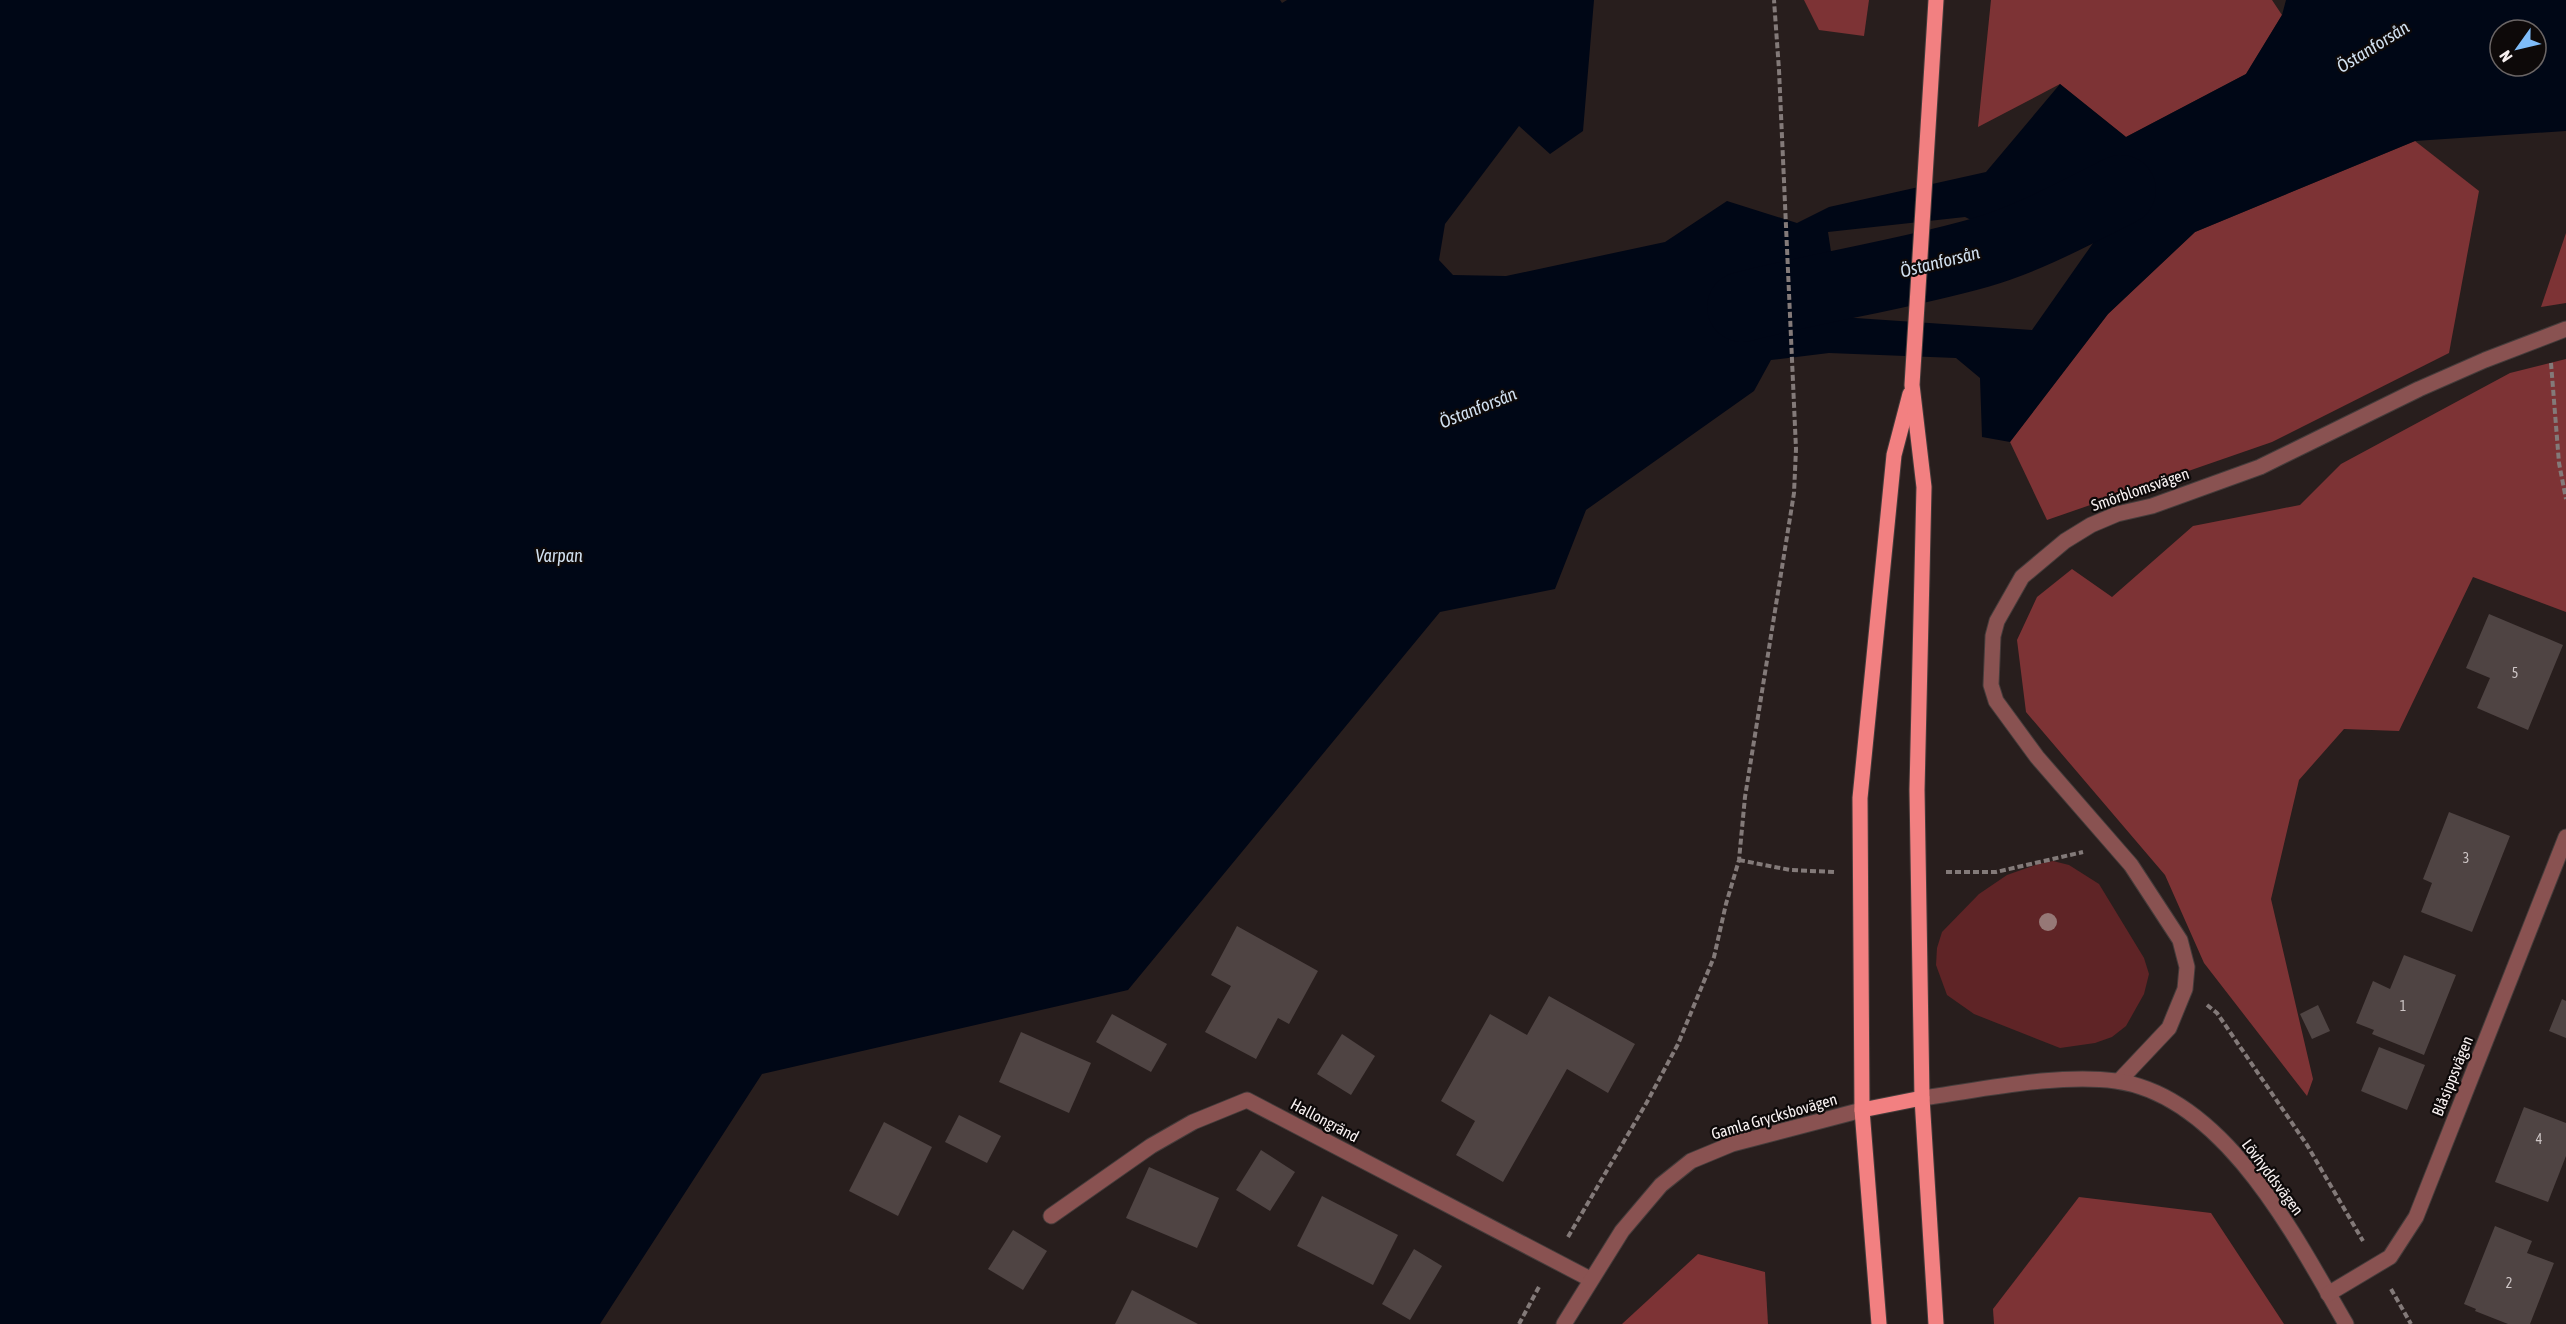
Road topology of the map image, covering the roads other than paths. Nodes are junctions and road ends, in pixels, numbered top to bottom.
1 (1936, 0) edge
2 (2566, 329) edge
3 (1912, 385) junction
4 (2566, 837) edge
5 (2120, 1081) junction
6 (1922, 1098) junction
7 (1862, 1110) junction
8 (1051, 1216) dead end
9 (1590, 1279) junction
10 (2328, 1294) junction
11 (1564, 1324) edge
12 (1879, 1324) edge
13 (1936, 1324) edge
14 (2346, 1324) edge

1 - 3 main road
2 - 5 street, Smörblomsvägen
3 - 6 main road
3 - 7 main road
4 - 10 street, Blåsippsvägen
5 - 6 street, Lövhyddsvägen
5 - 10 street, Lövhyddsvägen
6 - 7 main road
6 - 13 main road
7 - 9 street, Gamla Grycksbovägen
7 - 12 main road
8 - 9 street, Hallongränd
9 - 11 street, Gamla Grycksbovägen
10 - 14 street, Lövhyddsvägen

